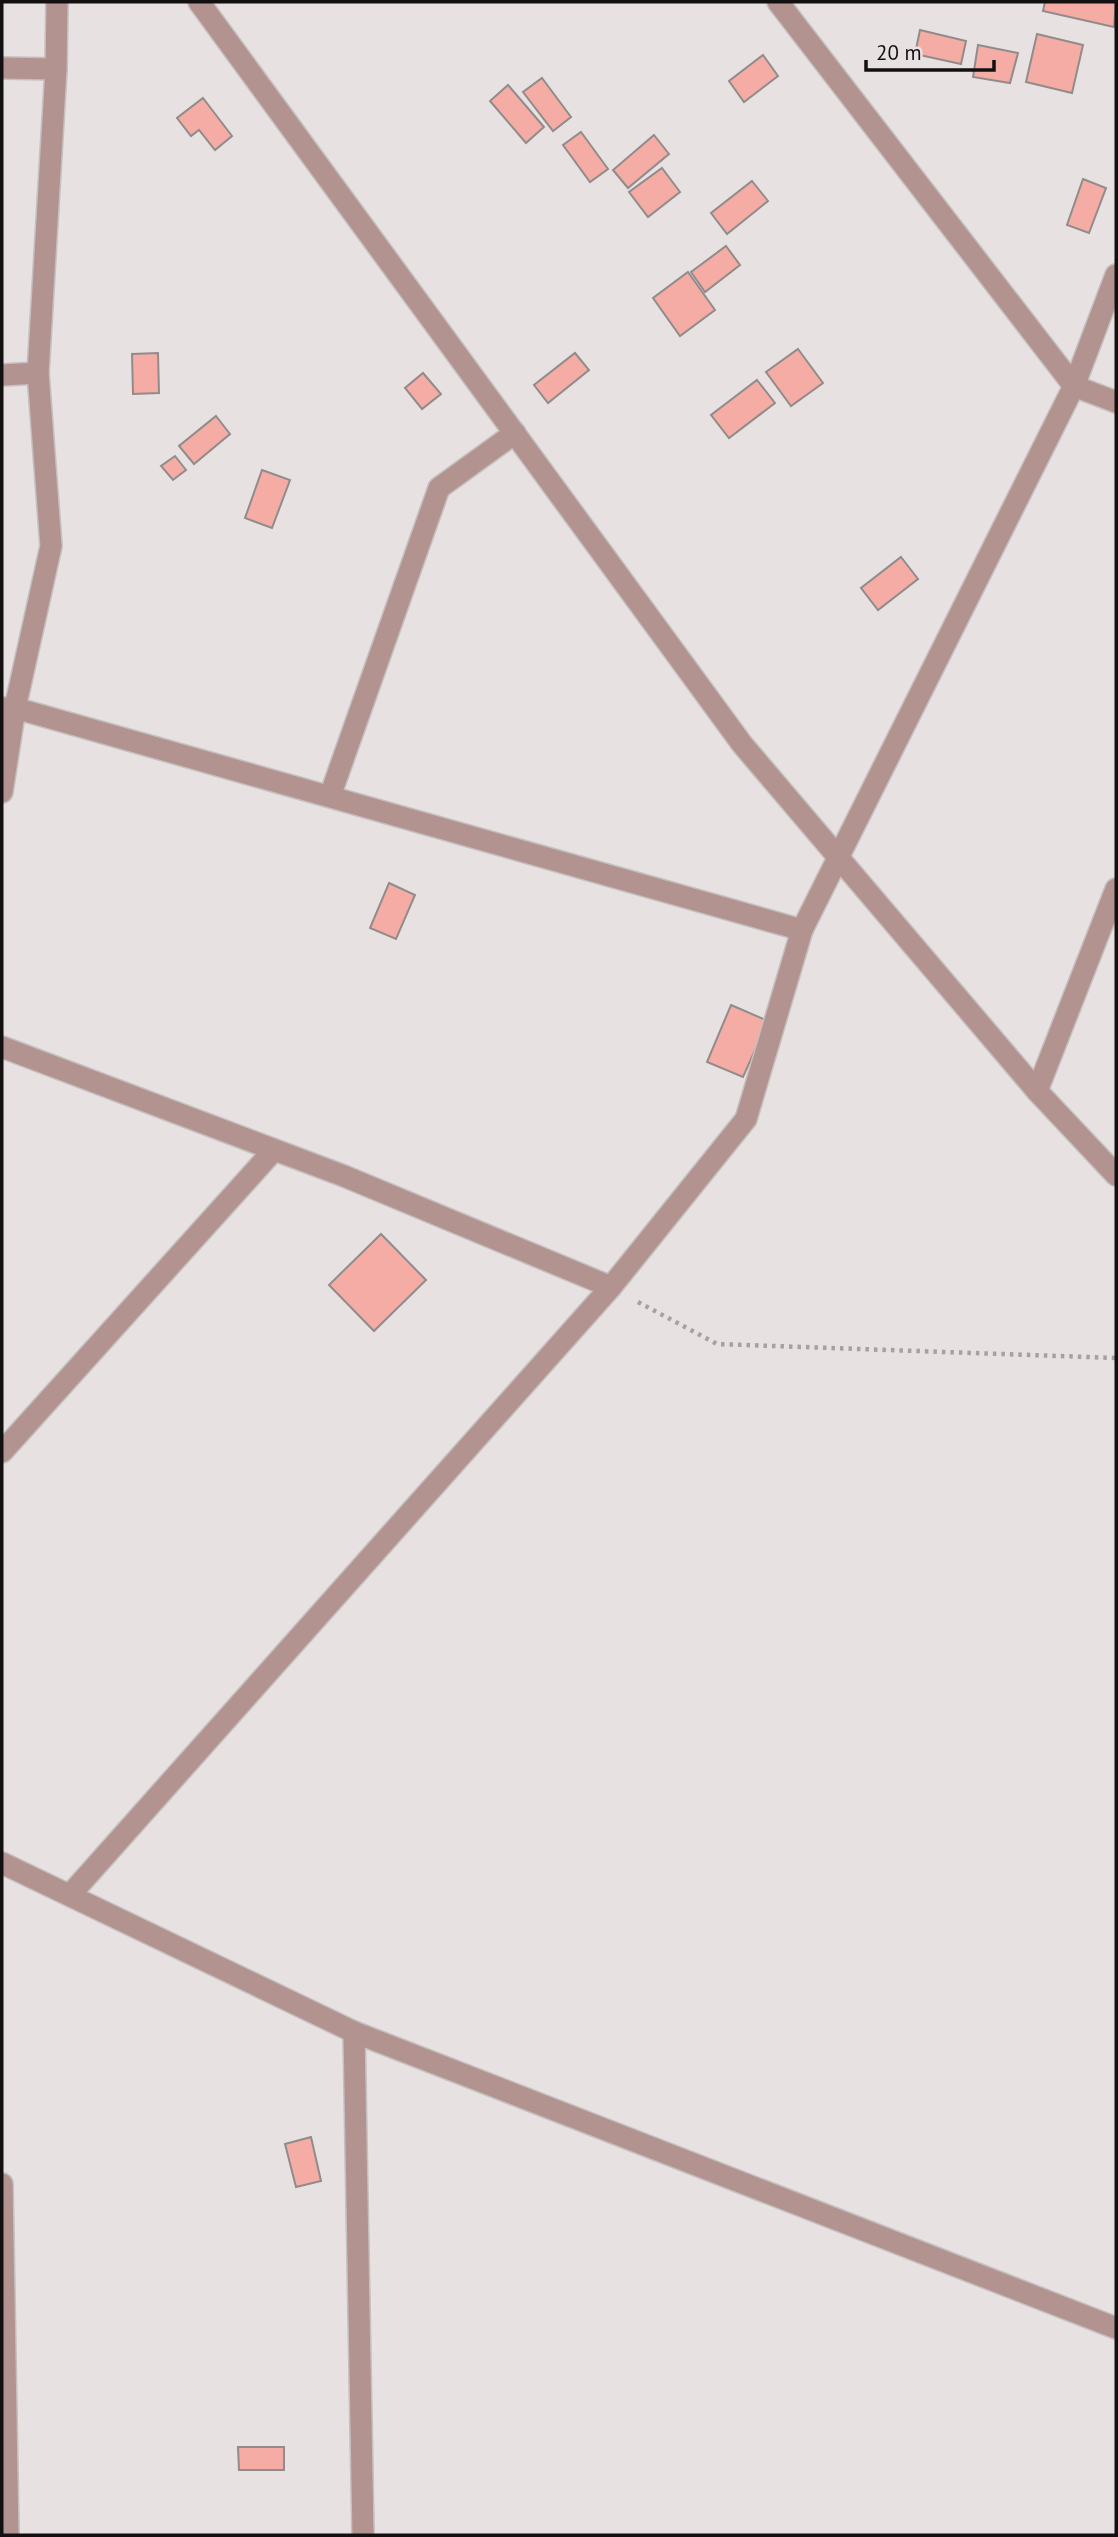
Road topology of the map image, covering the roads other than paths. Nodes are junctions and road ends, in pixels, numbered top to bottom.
1 (57, 2) edge
2 (199, 2) edge
3 (779, 2) edge
4 (2, 68) edge
5 (56, 69) junction
6 (1116, 275) edge
7 (38, 373) junction
8 (2, 375) edge
9 (1074, 386) junction
10 (1116, 402) edge
11 (515, 433) junction
12 (8, 708) edge
13 (2, 792) edge
14 (330, 796) junction
15 (838, 857) junction
16 (1116, 889) edge
17 (802, 930) junction
18 (2, 1047) edge
19 (1037, 1091) junction
20 (274, 1150) junction
21 (1116, 1175) edge
22 (611, 1287) junction
23 (2, 1452) edge
24 (2, 1863) edge
25 (70, 1895) junction
26 (354, 2032) junction
27 (2, 2184) edge
28 (1116, 2328) edge
29 (8, 2535) edge
30 (363, 2535) edge

1 - 5 street
2 - 11 street
3 - 9 street
4 - 5 street
5 - 7 street
6 - 9 street
7 - 8 street
7 - 12 street
9 - 10 street
9 - 15 street
11 - 14 street
11 - 15 street
12 - 13 street
12 - 14 street
14 - 17 street
15 - 17 street
15 - 19 street
16 - 19 street
17 - 22 street
18 - 20 street
19 - 21 street
20 - 22 street
20 - 23 street
22 - 25 street
24 - 25 street
25 - 26 street
26 - 28 street
26 - 30 street
27 - 29 street

